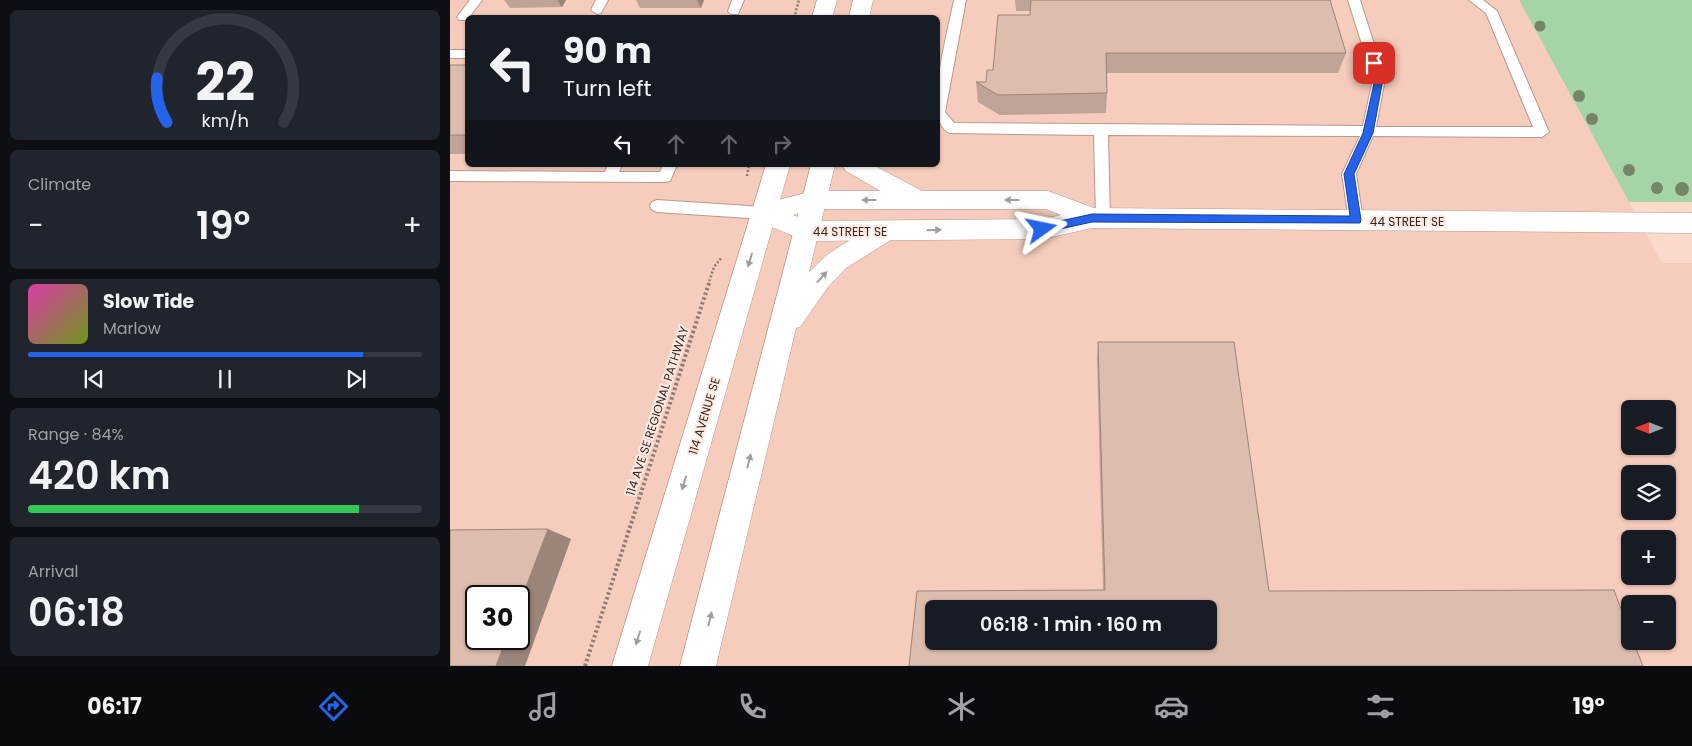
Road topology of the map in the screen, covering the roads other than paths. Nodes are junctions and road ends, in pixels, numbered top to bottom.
1 (476, 0) edge
2 (827, 0) edge
3 (864, 0) edge
4 (960, 0) edge
5 (1354, 0) edge
6 (1475, 0) edge
7 (465, 15) edge
8 (823, 15) edge
9 (860, 15) edge
10 (465, 54) edge
11 (451, 55) edge
12 (940, 103) edge
13 (940, 116) edge
14 (1101, 130) junction
15 (1368, 133) junction
16 (669, 167) edge
17 (777, 167) edge
18 (822, 167) edge
19 (858, 167) edge
20 (612, 171) edge
21 (450, 176) edge
22 (813, 200) junction
23 (917, 200) junction
24 (657, 206) dead end
25 (752, 212) junction
26 (1097, 218) junction
27 (1356, 220) junction
28 (1692, 223) edge
29 (806, 231) junction
30 (885, 231) junction
31 (782, 330) junction
32 (630, 666) edge
33 (698, 666) edge

1 - 7 lane
2 - 8 street
3 - 9 street
4 - 12 lane
5 - 15 lane
6 - 15 lane
10 - 11 lane
13 - 14 lane
14 - 15 lane
14 - 26 lane
15 - 27 lane
16 - 20 lane
17 - 25 street, 114 AVENUE SE
18 - 22 street
19 - 23 street
20 - 21 lane
23 -> 22 street, 44 STREET SE
22 - 25 street, 44 STREET SE
22 - 29 street
26 -> 23 street, 44 STREET SE
24 - 25 lane
25 - 29 street, 44 STREET SE
25 -> 32 street, 114 AVENUE SE
26 - 27 street, 44 STREET SE
30 -> 26 street, 44 STREET SE
27 - 28 street, 44 STREET SE
29 - 30 street, 44 STREET SE
29 - 31 street
31 -> 30 street
33 -> 31 street

